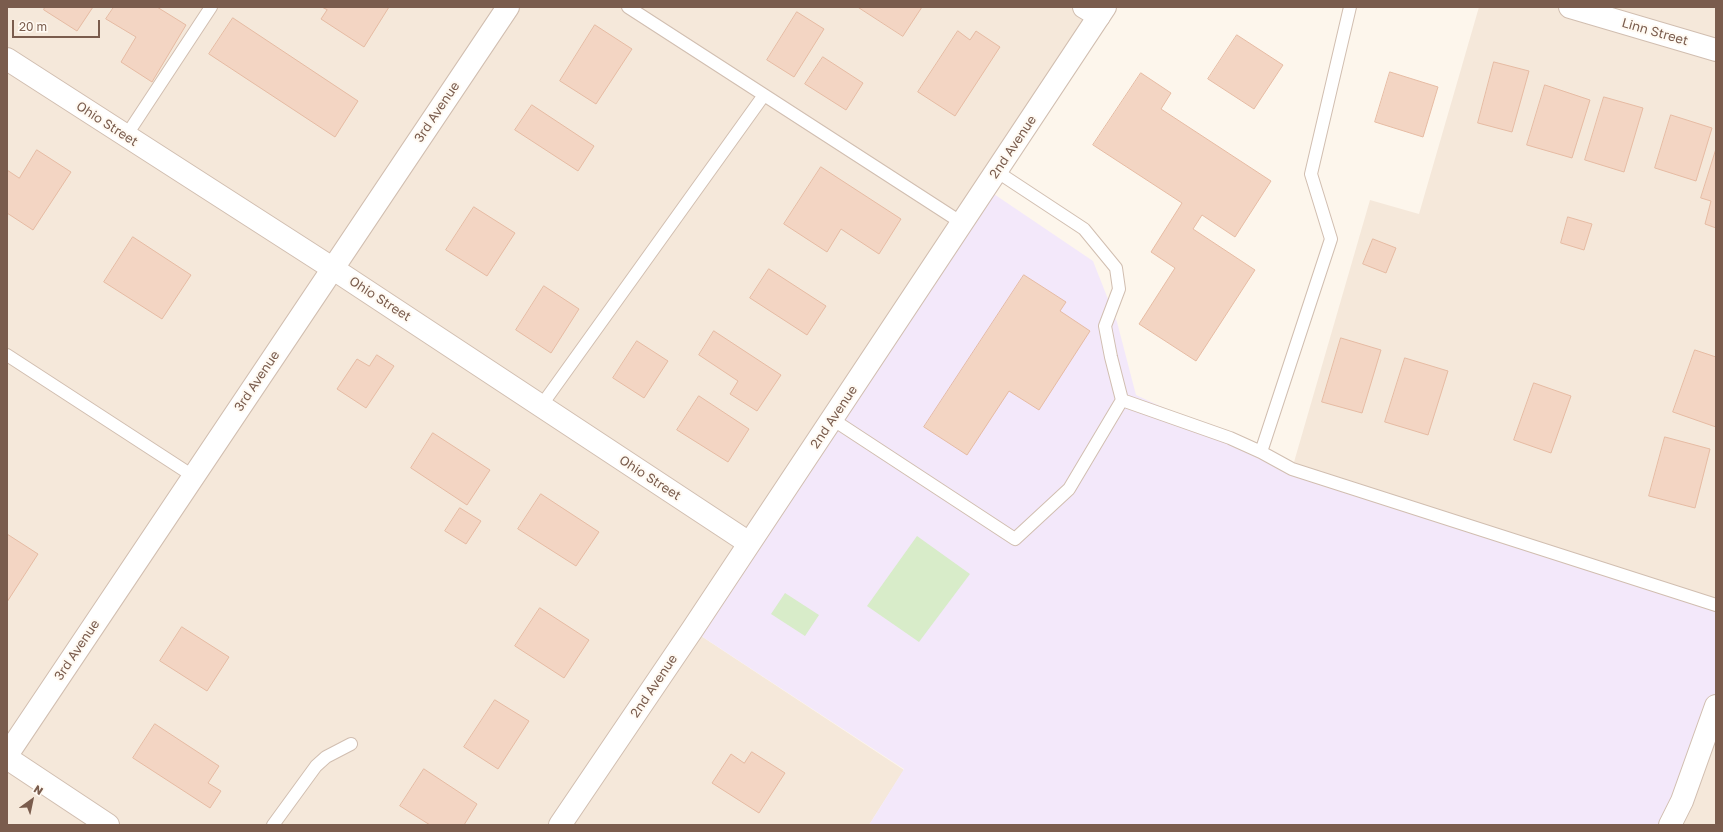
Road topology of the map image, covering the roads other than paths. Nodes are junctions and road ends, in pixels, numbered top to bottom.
1 (211, 7) edge
2 (508, 7) edge
3 (628, 7) edge
4 (1350, 7) edge
5 (1570, 7) edge
6 (1096, 10) edge
7 (1716, 50) edge
8 (7, 60) edge
9 (764, 94) junction
10 (126, 136) junction
11 (996, 172) junction
12 (962, 223) junction
13 (332, 268) junction
14 (7, 354) edge
15 (1122, 400) junction
16 (541, 406) junction
17 (832, 419) junction
18 (1261, 452) junction
19 (193, 476) junction
20 (749, 544) junction
21 (1716, 604) edge
22 (1716, 706) edge
23 (352, 744) dead end
24 (7, 755) edge
25 (7, 758) edge
26 (108, 825) edge
27 (273, 825) edge
28 (560, 825) edge
29 (1670, 825) edge

1 - 10 lane
2 - 13 street, 3rd Avenue
3 - 9 lane
4 - 18 lane
5 - 7 street, Linn Street
6 - 11 street, 2nd Avenue
8 - 10 street, Ohio Street
9 - 12 lane
9 - 16 lane
10 - 13 street, Ohio Street
11 - 12 street, 2nd Avenue
11 - 15 lane
12 - 17 street, 2nd Avenue
13 - 16 street, Ohio Street
13 - 19 street, 3rd Avenue
14 - 19 lane
15 - 17 lane
15 - 18 lane
16 - 20 street, Ohio Street
17 - 20 street, 2nd Avenue
18 - 21 lane
19 - 24 street, 3rd Avenue
20 - 28 street, 2nd Avenue
22 - 29 street
23 - 27 lane
25 - 26 street

